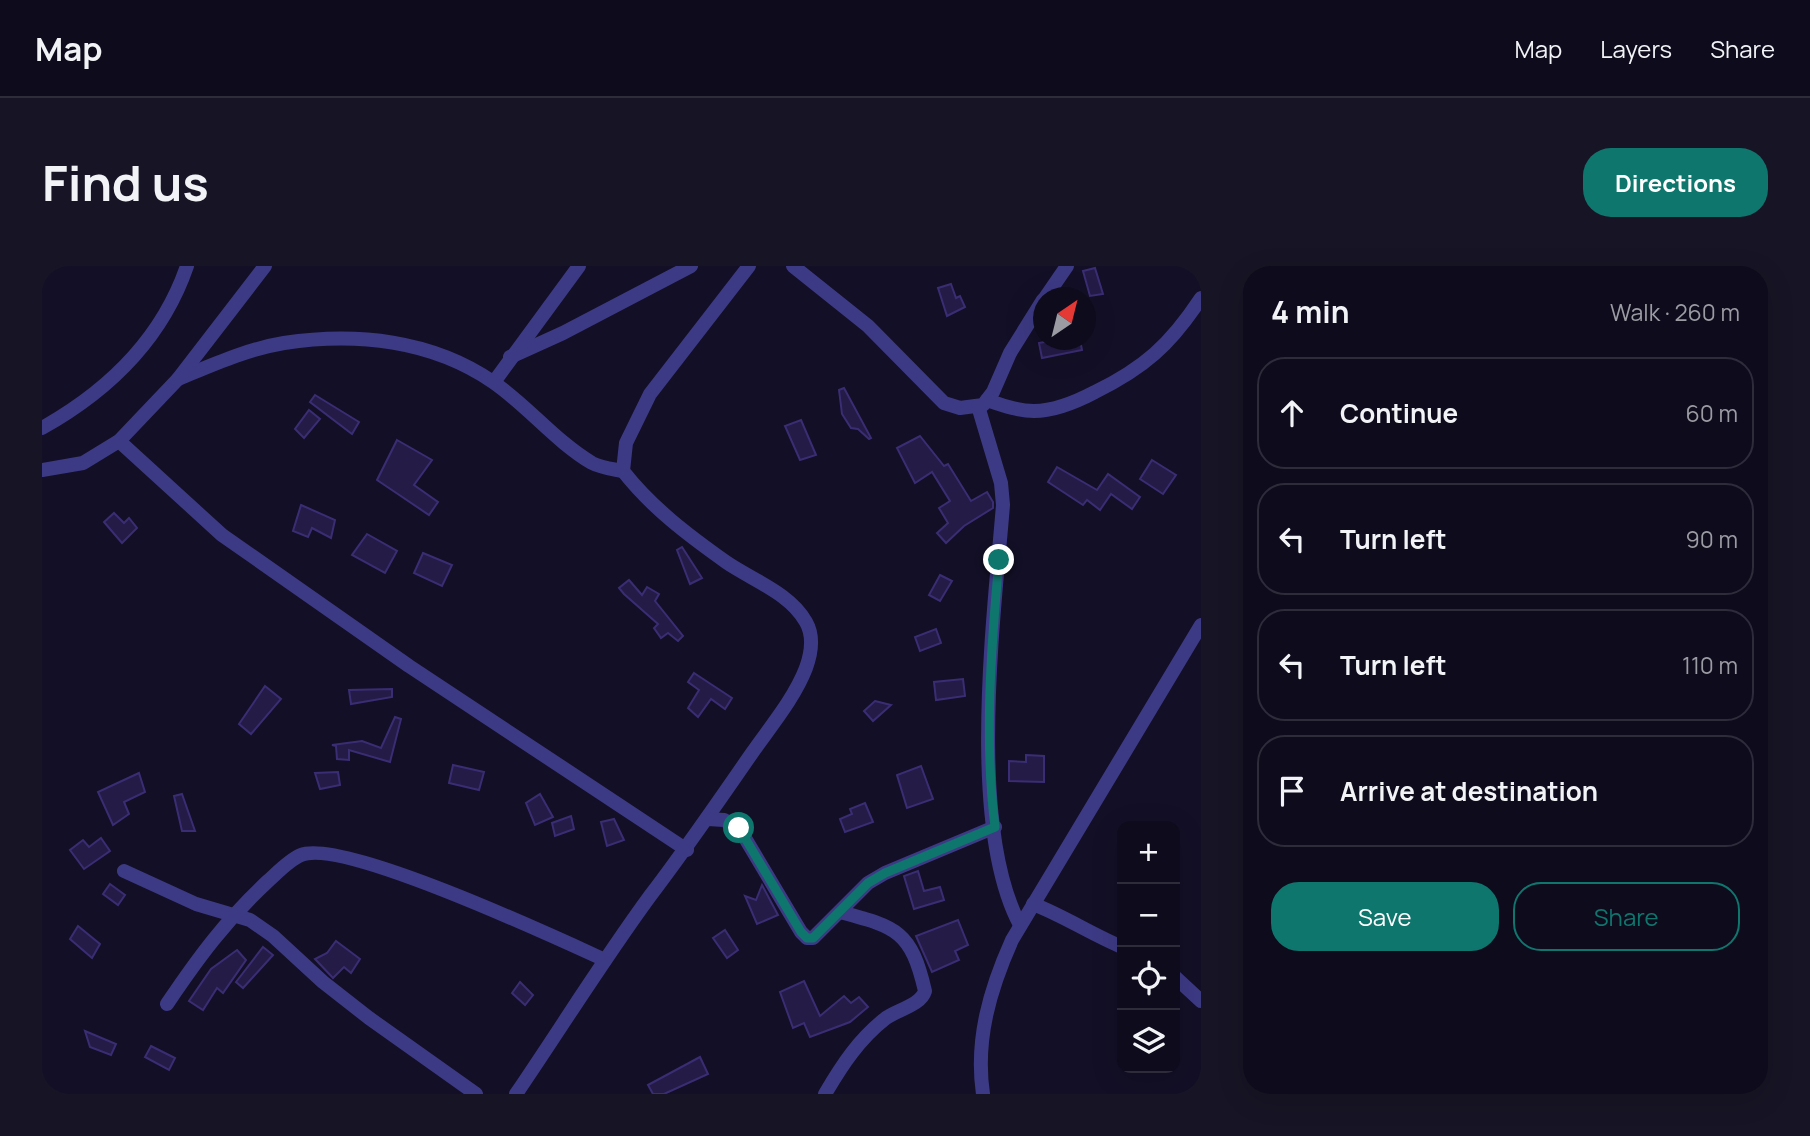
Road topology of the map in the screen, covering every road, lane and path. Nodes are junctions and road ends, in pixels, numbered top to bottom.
1 (187, 266) edge
2 (265, 266) edge
3 (579, 266) edge
4 (691, 266) edge
5 (749, 266) edge
6 (793, 266) edge
7 (1067, 266) edge
8 (1052, 287) edge
9 (1201, 298) edge
10 (1033, 316) edge
11 (510, 357) junction
12 (178, 379) junction
13 (494, 382) junction
14 (982, 403) junction
15 (42, 428) edge
16 (119, 441) junction
17 (42, 470) edge
18 (623, 471) junction
19 (1201, 625) edge
20 (708, 819) junction
21 (995, 827) junction
22 (687, 850) junction
23 (124, 871) dead end
24 (1033, 904) junction
25 (840, 912) junction
26 (231, 915) junction
27 (1020, 925) junction
28 (1117, 945) edge
29 (606, 960) junction
30 (1180, 982) edge
31 (1201, 1002) edge
32 (167, 1004) dead end
33 (476, 1094) edge
34 (516, 1094) edge
35 (825, 1094) edge
36 (983, 1094) edge

1 - 15 street
2 - 12 street
3 - 11 street
4 - 11 street
5 - 18 street
6 - 14 street
7 - 8 street
9 - 14 street
10 - 14 street
11 - 13 street
12 - 13 street
12 - 16 street
13 - 18 street
14 - 21 street
16 - 17 street
16 - 22 street
18 - 20 street
19 - 24 street
20 - 22 street
20 - 25 street
21 - 25 street
21 - 27 street
22 - 29 street
23 - 26 street
24 - 27 street
24 - 28 street
25 - 35 street
26 - 29 street
26 - 32 street
26 - 33 street
27 - 36 street
29 - 34 street
30 - 31 street

